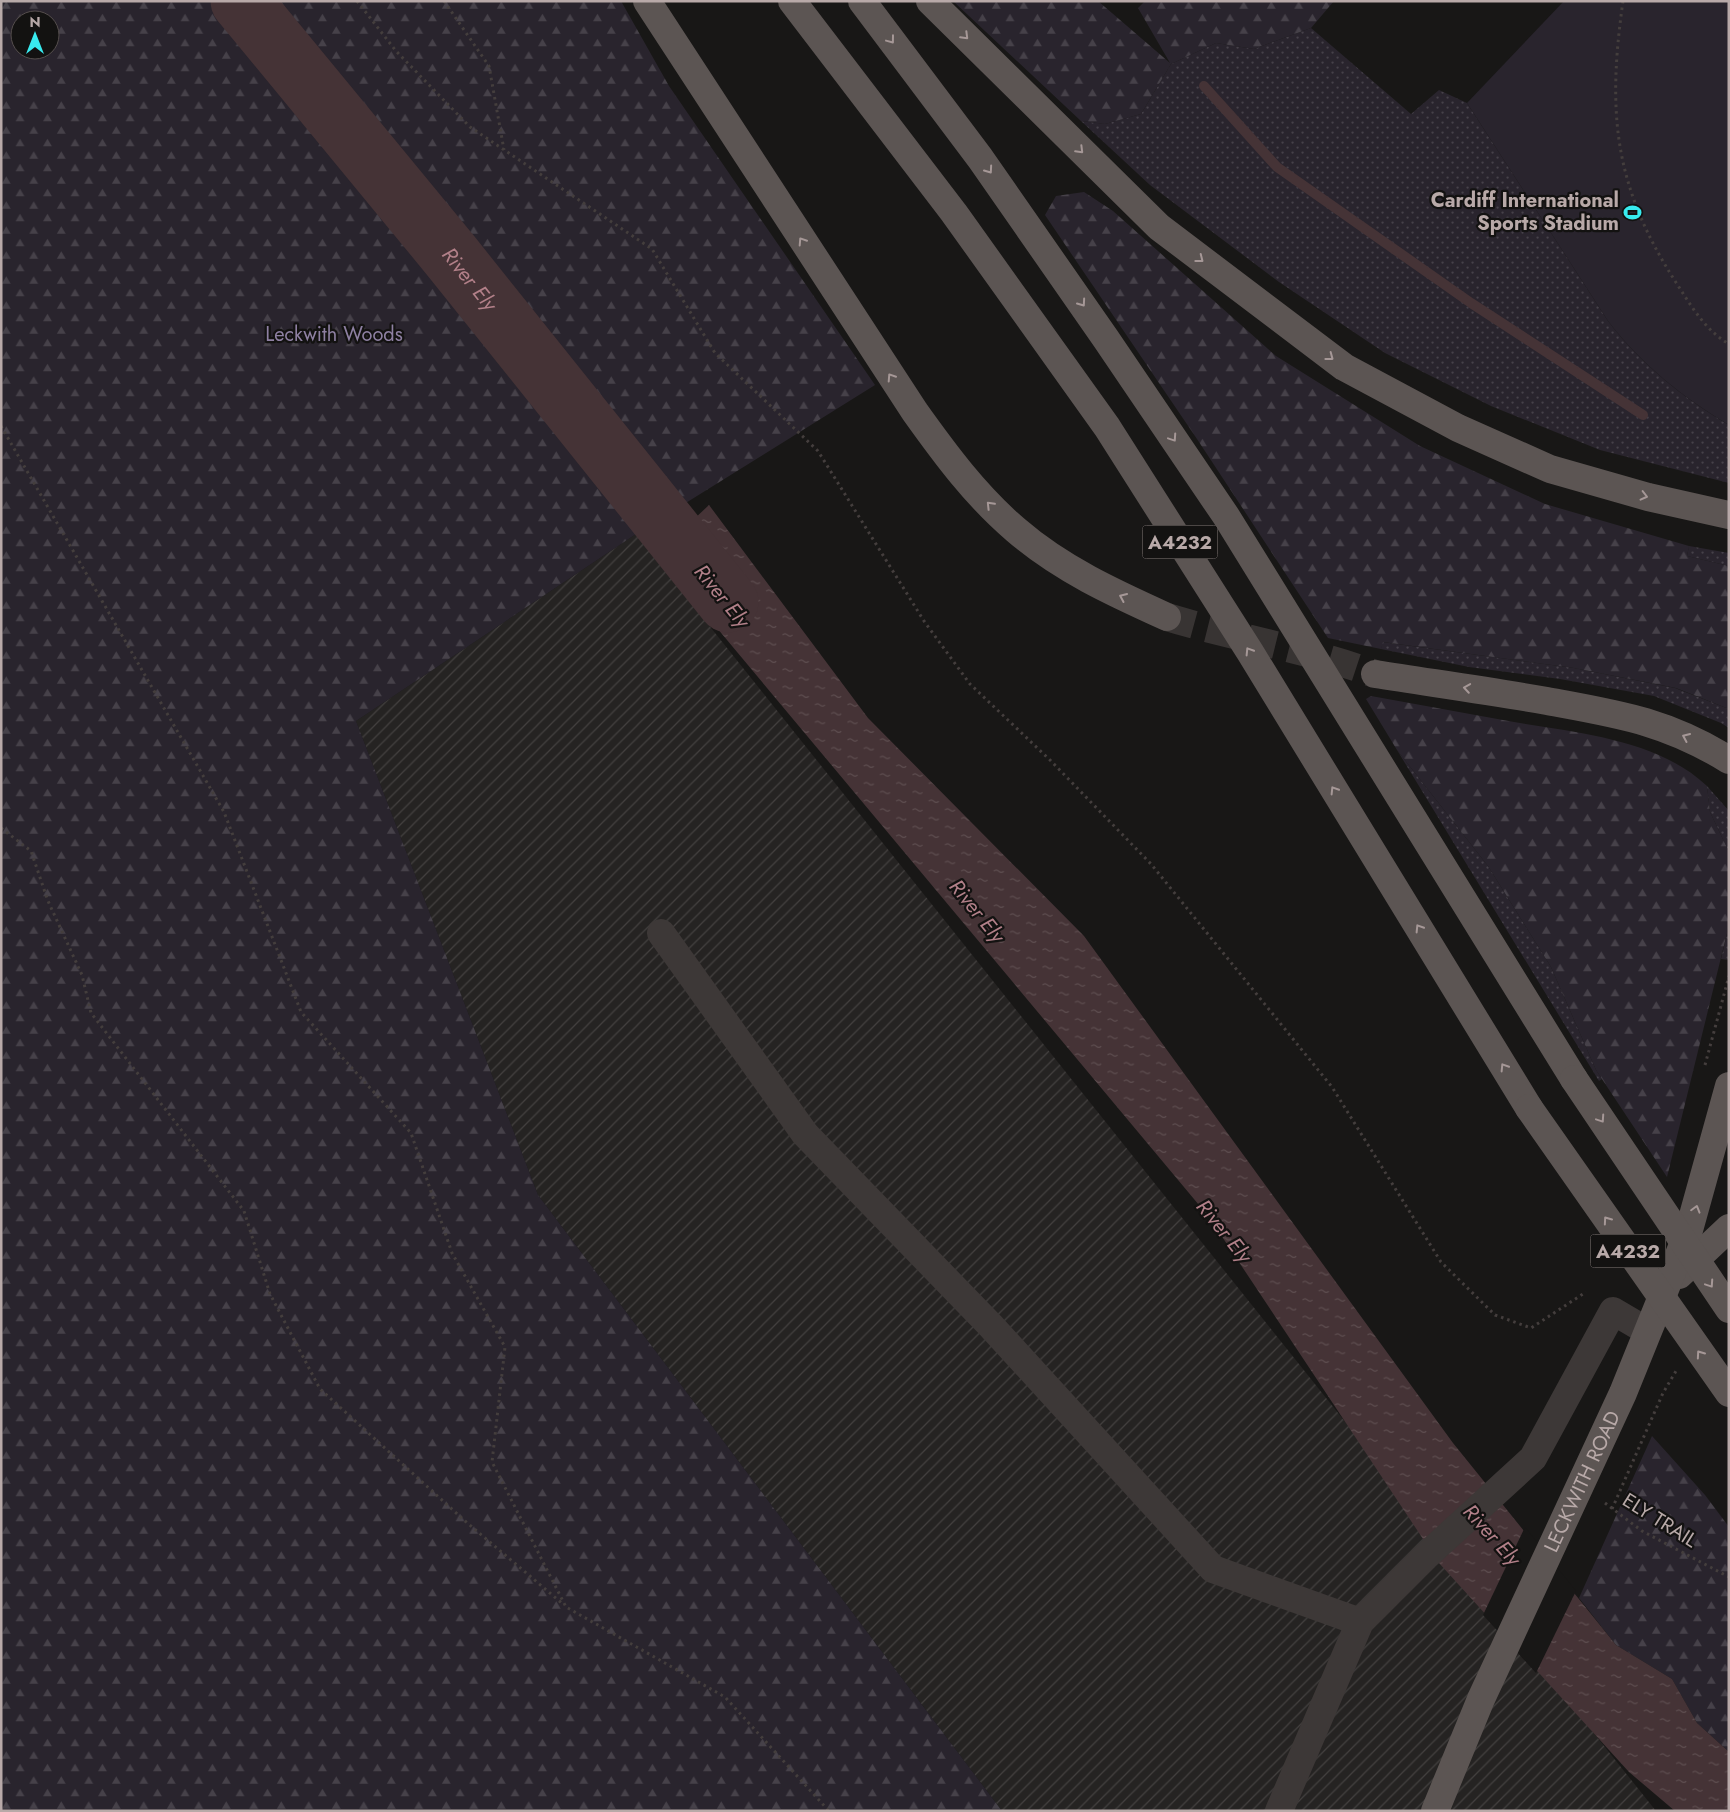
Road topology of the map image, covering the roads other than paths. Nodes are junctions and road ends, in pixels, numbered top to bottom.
1 (647, 1) edge
2 (792, 1) edge
3 (862, 1) edge
4 (930, 1) edge
5 (1729, 515) edge
6 (1168, 617) tunnel mouth
7 (1375, 674) tunnel mouth
8 (1729, 760) edge
9 (661, 933) dead end
10 (1729, 1086) edge
11 (1729, 1228) edge
12 (1666, 1287) junction
13 (1729, 1310) edge
14 (1647, 1331) junction
15 (1729, 1393) edge
16 (1360, 1622) junction
17 (1279, 1811) edge
18 (1435, 1811) edge

6 -> 1 main road
15 -> 2 main road, A4232, bridge
3 -> 13 main road, A4232, bridge
4 -> 5 main road
8 -> 7 main road
9 - 16 street
12 -> 10 main road, LECKWITH ROAD
11 - 12 main road, LECKWITH ROAD
12 - 14 main road, LECKWITH ROAD
14 - 16 street
14 - 18 main road, LECKWITH ROAD
16 - 17 street

